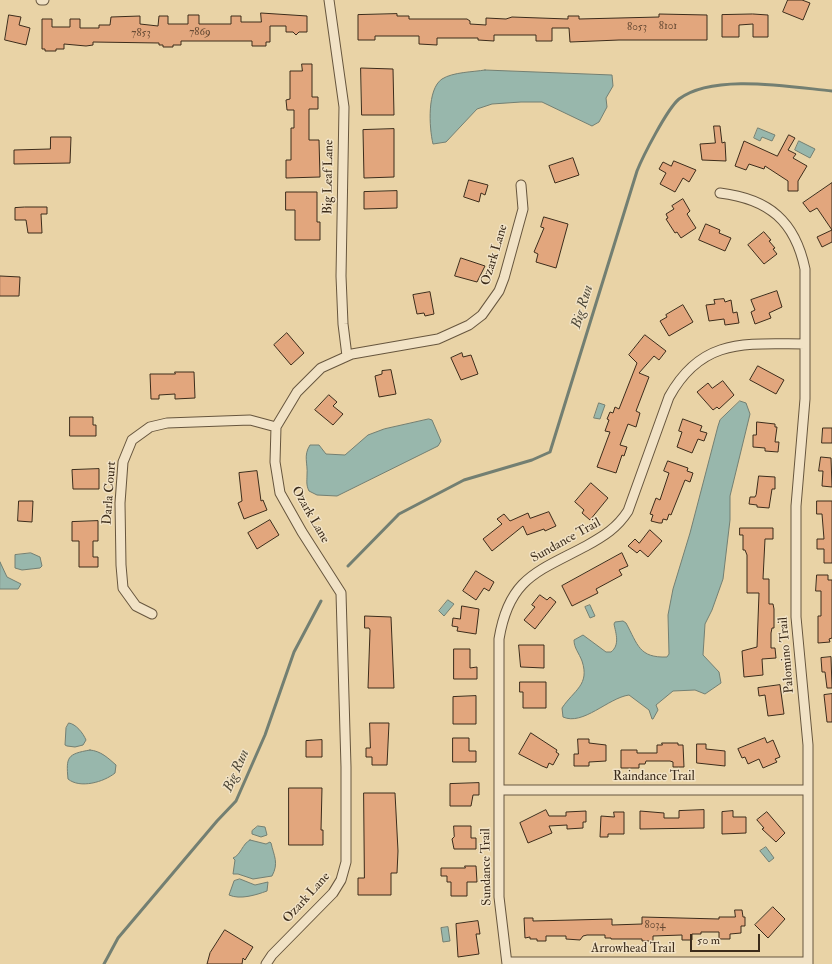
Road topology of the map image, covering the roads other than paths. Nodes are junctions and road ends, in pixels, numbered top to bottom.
1 (329, 0) edge
2 (521, 185) dead end
3 (720, 193) dead end
4 (806, 344) junction
5 (347, 356) junction
6 (276, 427) junction
7 (152, 614) dead end
8 (499, 790) junction
9 (808, 790) junction
10 (507, 963) edge
11 (808, 963) edge
12 (266, 964) edge

1 - 5 street, Big Leaf Lane
2 - 5 street, Ozark Lane
3 - 4 street, Palomino Trail
4 - 8 street, Sundance Trail
4 - 9 street, Palomino Trail
5 - 6 street, Ozark Lane
6 - 7 street, Darla Court
6 - 12 street, Ozark Lane
8 - 9 street, Raindance Trail
8 - 10 street, Sundance Trail
9 - 11 street, Palomino Trail
10 - 11 street, Arrowhead Trail

